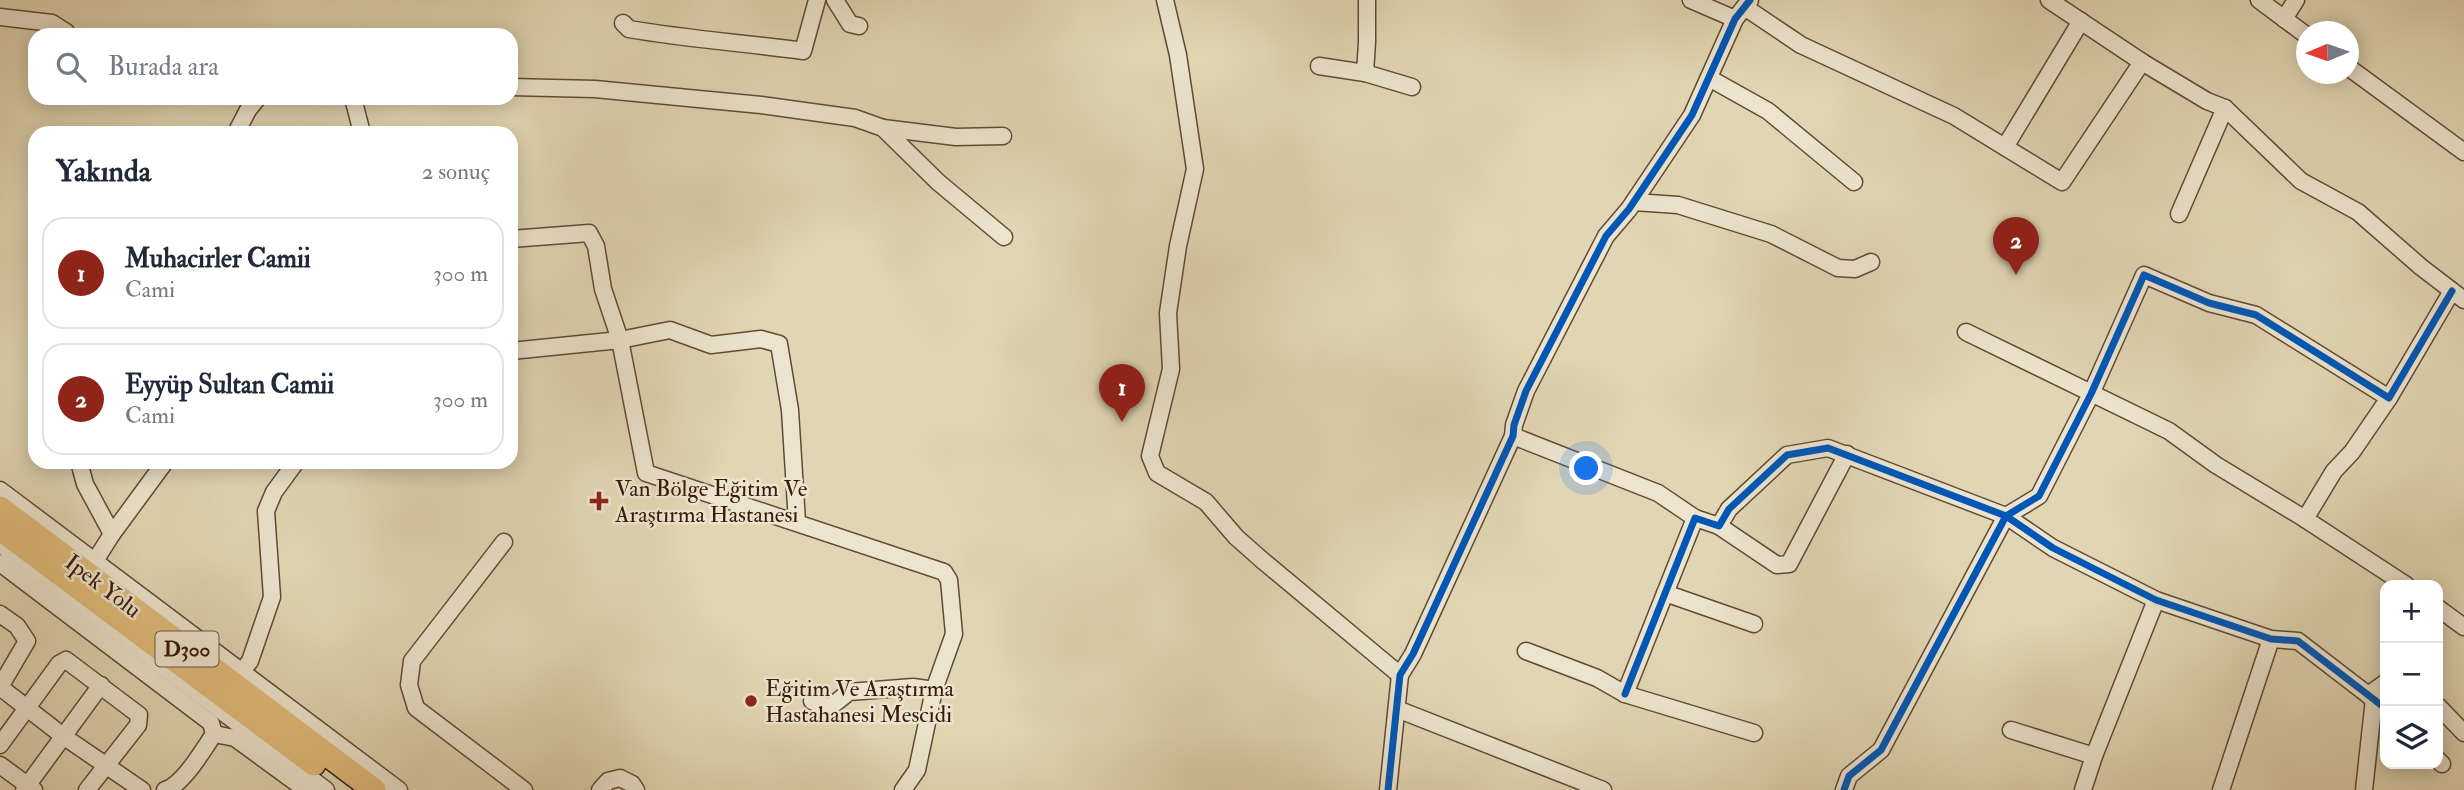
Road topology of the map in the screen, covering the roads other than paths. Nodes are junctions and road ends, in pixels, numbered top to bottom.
1 (817, 0) edge
2 (835, 0) edge
3 (1165, 0) edge
4 (1367, 0) edge
5 (1691, 0) edge
6 (2049, 0) edge
7 (2259, 0) edge
8 (2296, 0) edge
9 (1744, 9) edge
10 (0, 17) edge
11 (2284, 19) junction
12 (2081, 21) junction
13 (623, 23) dead end
14 (859, 26) dead end
15 (60, 28) edge
16 (2296, 28) edge
17 (2142, 62) junction
18 (1320, 66) dead end
19 (1365, 73) junction
20 (2359, 75) edge
21 (1709, 78) junction
22 (518, 87) edge
23 (1412, 87) dead end
24 (252, 105) edge
25 (355, 105) edge
26 (2225, 107) junction
27 (240, 126) edge
28 (360, 126) edge
29 (883, 128) junction
30 (1003, 136) dead end
31 (2005, 147) junction
32 (2464, 152) edge
33 (1854, 182) dead end
34 (1634, 202) junction
35 (2179, 214) dead end
36 (1004, 237) dead end
37 (518, 238) edge
38 (1871, 262) dead end
39 (2458, 295) edge
40 (1966, 332) dead end
41 (620, 340) junction
42 (518, 350) edge
43 (2091, 394) junction
44 (2389, 398) junction
45 (1513, 436) junction
46 (1847, 454) junction
47 (81, 469) edge
48 (160, 469) edge
49 (291, 469) edge
50 (0, 490) edge
51 (0, 508) edge
52 (2006, 516) junction
53 (1695, 518) junction
54 (2305, 519) junction
55 (797, 522) junction
56 (1719, 526) junction
57 (0, 528) edge
58 (112, 534) junction
59 (504, 542) dead end
60 (0, 544) edge
61 (95, 561) junction
62 (0, 563) edge
63 (2398, 580) edge
64 (1665, 593) junction
65 (2156, 600) junction
66 (2443, 612) edge
67 (0, 614) edge
68 (1754, 624) dead end
69 (2464, 627) edge
70 (2271, 639) junction
71 (1526, 651) dead end
72 (242, 673) junction
73 (1400, 675) junction
74 (101, 685) junction
75 (0, 687) edge
76 (934, 690) junction
77 (1625, 694) junction
78 (812, 701) dead end
79 (2376, 701) edge
80 (26, 709) junction
81 (1397, 709) junction
82 (2443, 711) edge
83 (2011, 730) dead end
84 (1754, 733) dead end
85 (2464, 733) edge
86 (214, 734) junction
87 (62, 736) junction
88 (0, 745) edge
89 (2094, 756) junction
90 (0, 765) edge
91 (106, 766) junction
92 (28, 788) edge
93 (87, 790) edge
94 (142, 790) edge
95 (165, 790) edge
96 (306, 790) edge
97 (326, 790) edge
98 (348, 790) edge
99 (374, 790) edge
100 (399, 790) edge
101 (524, 790) edge
102 (600, 790) edge
103 (636, 790) edge
104 (903, 790) edge
105 (1388, 790) edge
106 (1604, 790) edge
107 (1844, 790) edge
108 (2082, 790) edge
109 (2221, 790) edge
110 (2364, 790) edge

1 - 13 street
2 - 14 street
3 - 73 street
4 - 19 street
5 - 9 street
6 - 12 street
7 - 11 street
8 - 11 street
9 - 21 street
9 - 31 street
10 - 15 street
11 - 16 street
12 - 17 street
12 - 31 street
17 - 26 street
17 - 31 street
18 - 19 street
19 - 23 street
20 - 32 street
21 - 33 street
21 - 34 street
22 - 29 street
24 - 27 street
25 - 28 street
26 - 35 street
26 - 39 street
29 - 30 street
29 - 36 street
34 - 38 street
34 - 45 street
37 - 41 street
39 - 44 street
40 - 43 street
41 - 42 street
41 - 55 street
41 - 55 street
43 - 44 street
43 - 52 street
43 - 54 street
44 - 54 street
45 - 53 street
45 - 73 street
46 - 52 street
46 - 56 street
46 - 56 street
47 - 58 street
48 - 58 street
49 - 72 street
50 - 61 street
51 - 99 highway, Ipek Yolu / D300
52 - 65 street
52 - 107 street
53 - 56 street
53 - 64 street
54 - 63 street
55 - 76 street
57 - 98 highway, Ipek Yolu / D300
58 - 61 street
59 - 101 street
60 - 97 street
61 - 72 street
62 - 86 street
64 - 68 street
64 - 77 street
65 - 70 street
65 - 89 street
66 - 69 street
67 - 75 street
70 - 79 street
70 - 109 street
71 - 77 street
72 - 100 street
73 - 81 street
74 - 80 street
74 - 87 street
74 - 91 street
75 - 80 street
76 - 78 street
76 - 104 street
77 - 84 street
79 - 110 street
80 - 87 street
80 - 88 street
81 - 105 street
81 - 106 street
82 - 85 street
83 - 89 street
86 - 95 street
86 - 96 street
87 - 91 street
87 - 92 street
89 - 108 street
90 - 92 street
91 - 93 street
91 - 94 street
102 - 103 street

